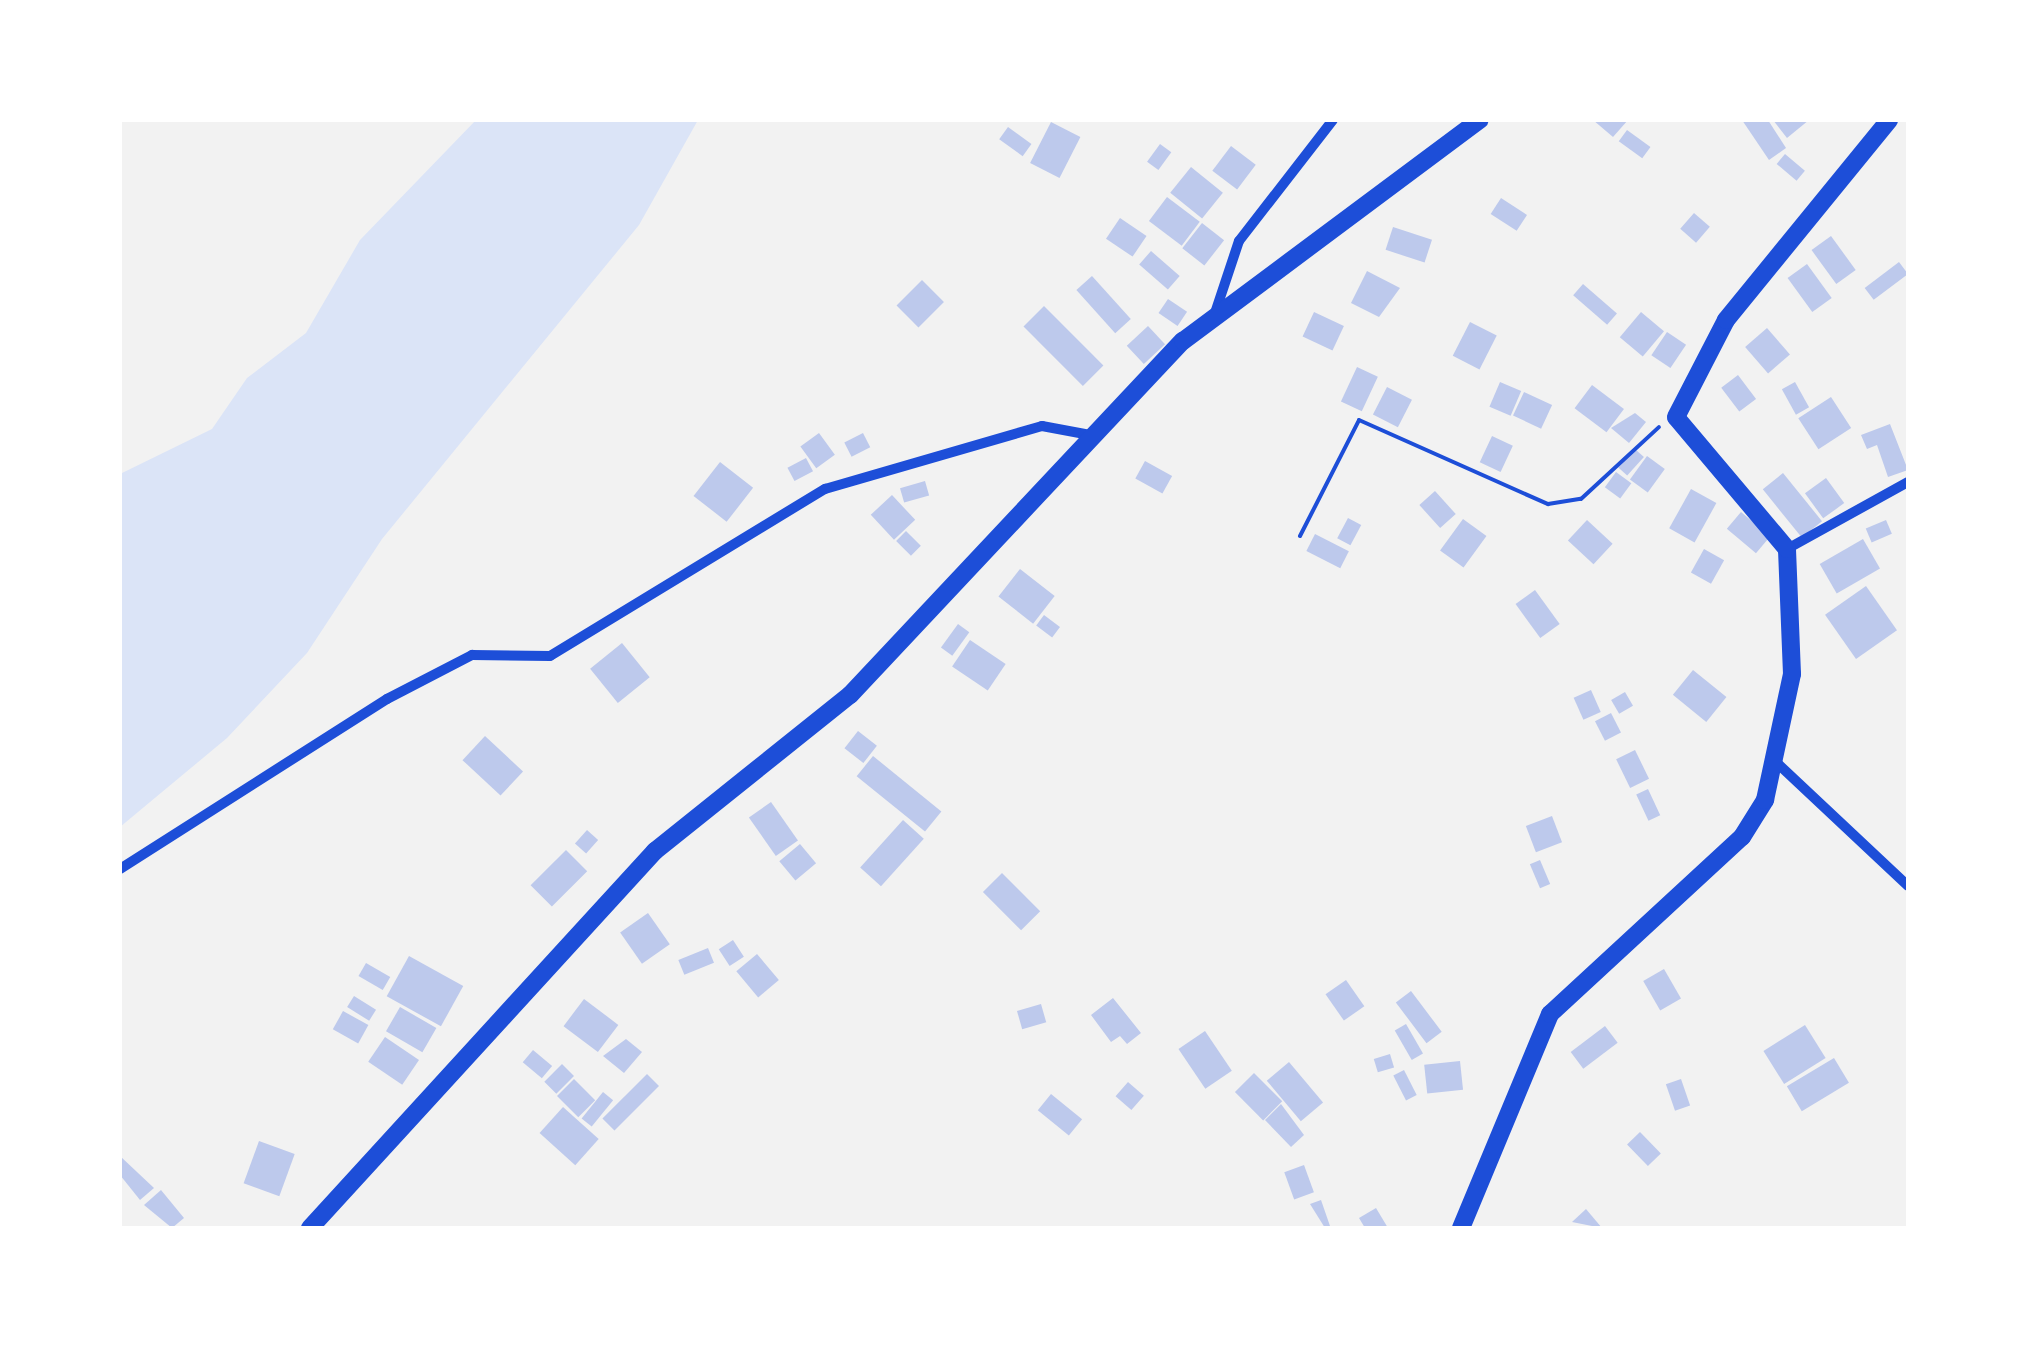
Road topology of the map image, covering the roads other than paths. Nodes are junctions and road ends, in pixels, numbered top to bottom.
1 (1333, 120) edge
2 (1480, 120) edge
3 (1890, 120) edge
4 (1215, 314) junction
5 (1090, 434) junction
6 (1908, 482) edge
7 (1788, 550) junction
8 (1776, 762) junction
9 (120, 868) edge
10 (1908, 886) edge
11 (310, 1228) edge
12 (1462, 1228) edge

1 - 4 street
2 - 4 main road
3 - 7 main road
4 - 5 main road
5 - 9 street
5 - 11 main road
6 - 7 street
7 - 8 main road
8 - 10 street
8 - 12 main road

